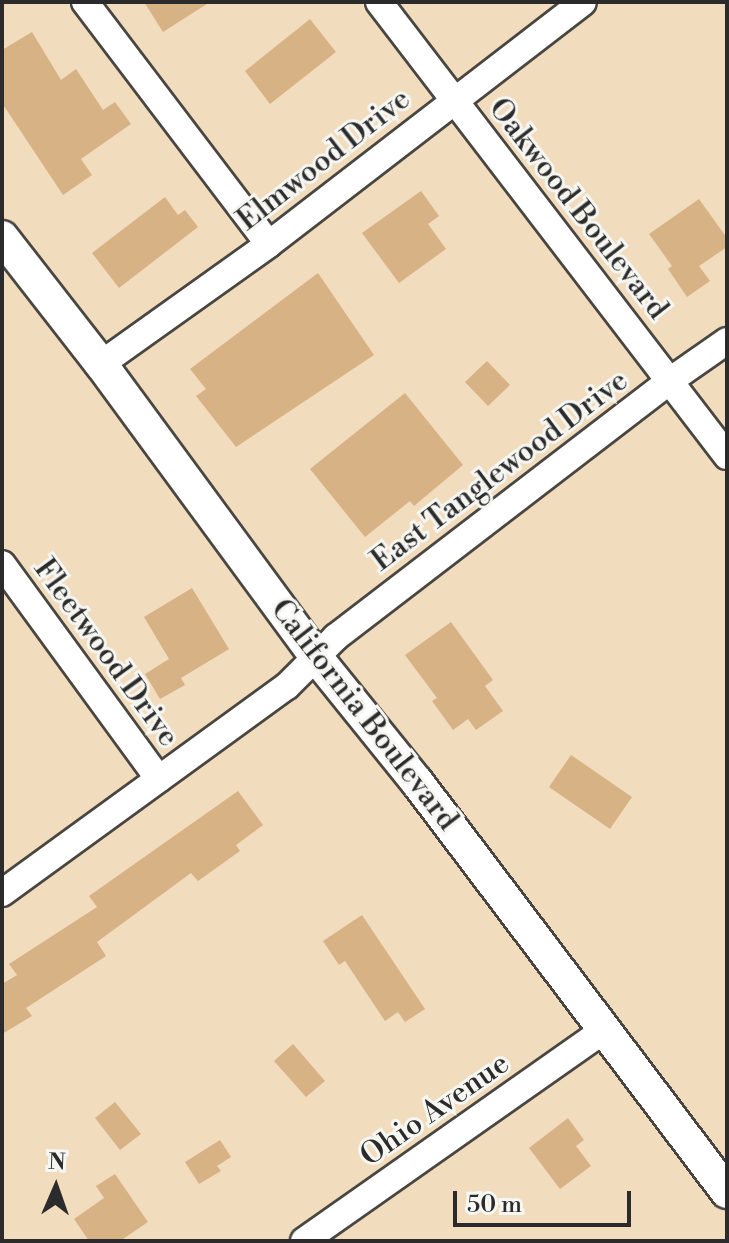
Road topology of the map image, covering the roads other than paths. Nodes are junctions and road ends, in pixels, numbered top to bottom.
1 (85, 2) edge
2 (379, 2) edge
3 (583, 2) edge
4 (452, 100) junction
5 (2, 237) edge
6 (269, 244) junction
7 (727, 341) edge
8 (101, 364) junction
9 (671, 380) junction
10 (727, 456) edge
11 (2, 564) edge
12 (316, 657) junction
13 (159, 779) junction
14 (2, 893) edge
15 (603, 1031) junction
16 (727, 1192) edge
17 (304, 1241) edge

1 - 6 street
2 - 4 street, Oakwood Boulevard
3 - 4 street, Elmwood Drive
4 - 6 street, Elmwood Drive
4 - 9 street, Oakwood Boulevard
5 - 8 street, California Boulevard
6 - 8 street, Elmwood Drive
7 - 9 street, East Tanglewood Drive
8 - 12 street, California Boulevard
9 - 10 street, Oakwood Boulevard
9 - 12 street, East Tanglewood Drive
11 - 13 street, Fleetwood Drive
12 - 13 street, East Tanglewood Drive
12 - 15 street, California Boulevard
13 - 14 street, East Tanglewood Drive
15 - 16 street, California Boulevard
15 - 17 street, Ohio Avenue

